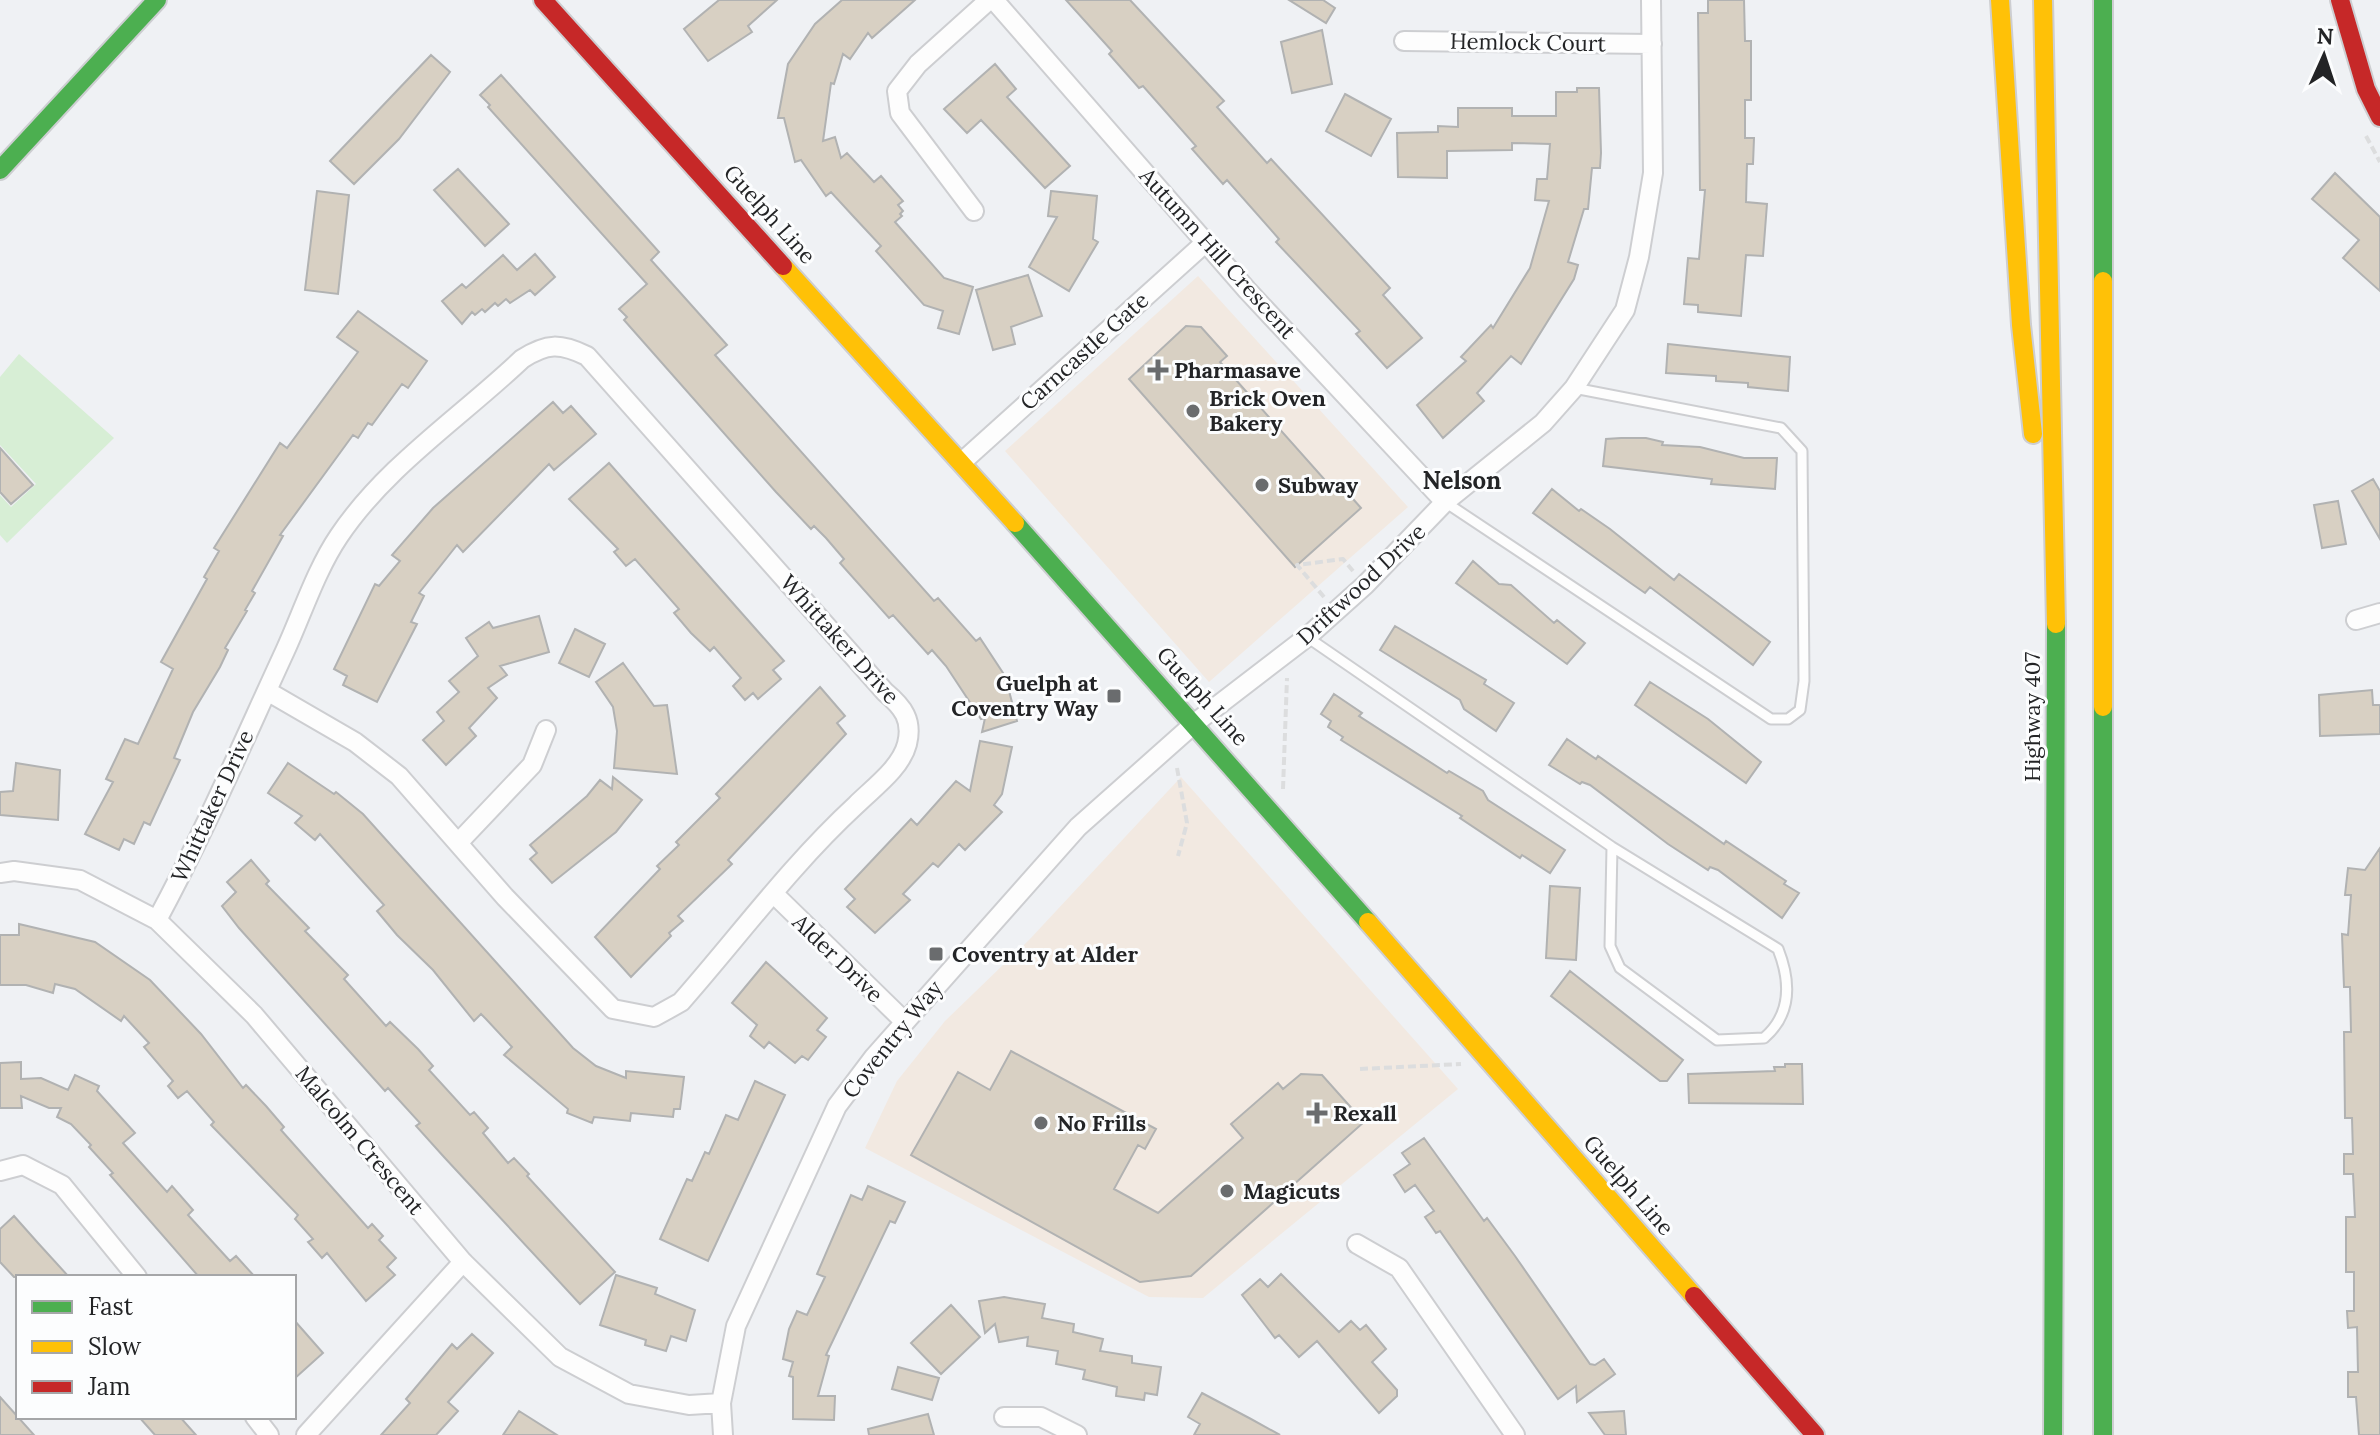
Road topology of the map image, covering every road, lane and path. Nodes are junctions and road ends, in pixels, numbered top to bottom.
1 (157, 0) edge
2 (543, 0) edge
3 (992, 0) edge
4 (1651, 0) edge
5 (2000, 0) edge
6 (2043, 0) edge
7 (2103, 0) edge
8 (2340, 0) edge
9 (1404, 41) dead end
10 (1652, 44) junction
11 (2380, 117) edge
12 (0, 170) edge
13 (974, 211) dead end
14 (1206, 242) junction
15 (1574, 388) junction
16 (962, 462) junction
17 (1445, 502) junction
18 (1365, 585) junction
19 (2056, 588) junction
20 (1336, 612) junction
21 (2380, 613) edge
22 (2356, 620) dead end
23 (1307, 637) junction
24 (1288, 651) junction
25 (267, 691) junction
26 (1195, 723) junction
27 (546, 730) dead end
28 (1177, 768) dead end
29 (1282, 822) junction
30 (458, 843) junction
31 (1612, 847) junction
32 (1178, 856) dead end
33 (0, 873) edge
34 (773, 893) junction
35 (157, 920) junction
36 (904, 1021) junction
37 (1491, 1063) junction
38 (1360, 1069) dead end
39 (0, 1171) edge
40 (1357, 1244) dead end
41 (463, 1262) junction
42 (135, 1275) edge
43 (721, 1403) junction
44 (1004, 1417) dead end
45 (257, 1419) edge
46 (269, 1435) edge
47 (306, 1435) edge
48 (723, 1435) edge
49 (1077, 1435) edge
50 (1515, 1435) edge
51 (1815, 1435) edge
52 (2053, 1435) edge
53 (2103, 1435) edge

1 - 12 main road
2 - 16 main road, Guelph Line
3 - 13 street
3 - 14 street, Autumn Hill Crescent
4 - 10 street, Driftwood Drive
5 - 19 main road
6 - 19 main road, Highway 407
7 - 53 main road
8 - 11 main road
9 - 10 street, Hemlock Court
10 - 15 street, Driftwood Drive
14 - 16 street, Carncastle Gate
14 - 17 street, Autumn Hill Crescent
15 - 17 street, Driftwood Drive
15 - 17 lane
16 - 26 main road, Guelph Line
17 - 18 street, Driftwood Drive
18 - 20 street, Driftwood Drive
18 - 20 path
19 - 52 main road, Highway 407
20 - 23 street, Driftwood Drive
21 - 22 street
23 - 24 street, Driftwood Drive
23 - 31 lane
24 - 26 street, Driftwood Drive
24 - 29 path
25 - 30 street, Whittaker Drive
25 - 34 street, Whittaker Drive
25 - 35 street, Whittaker Drive
26 - 29 main road, Guelph Line
26 - 36 street, Coventry Way
27 - 30 street
28 - 32 path
29 - 37 main road, Guelph Line
30 - 34 street, Whittaker Drive
31 - 31 lane
33 - 35 street, Malcolm Crescent
34 - 36 street, Alder Drive
35 - 41 street, Malcolm Crescent
36 - 43 street, Coventry Way
37 - 38 path
37 - 51 main road, Guelph Line
39 - 42 street
40 - 50 street
41 - 43 street, Malcolm Crescent
41 - 47 street
43 - 48 street, Coventry Way
44 - 49 street
45 - 46 street

